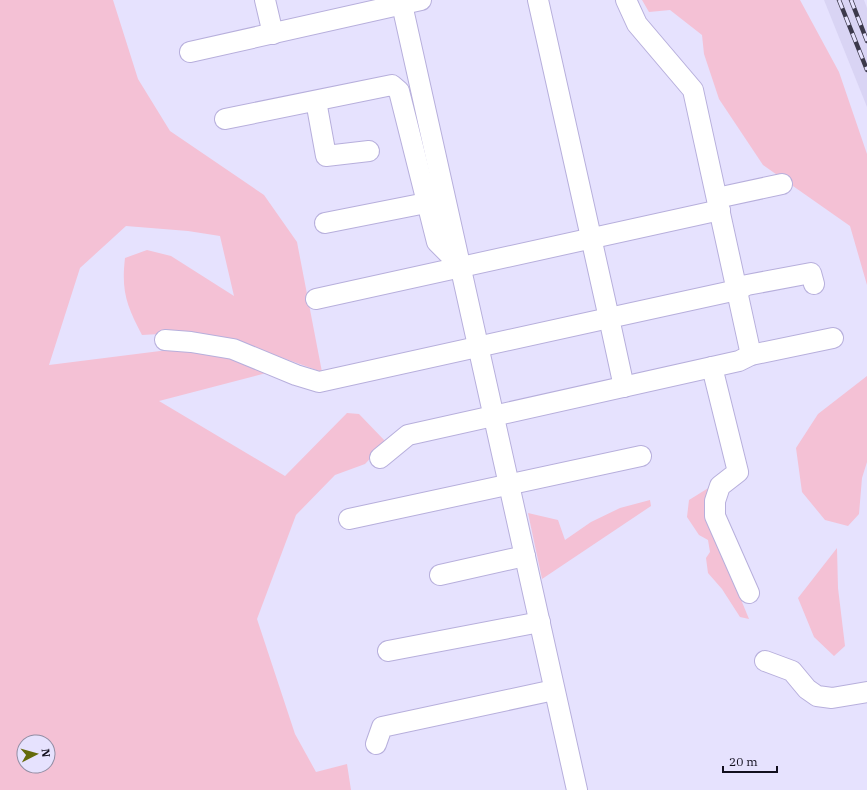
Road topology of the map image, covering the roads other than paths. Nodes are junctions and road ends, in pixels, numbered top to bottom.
1 (265, 0) edge
2 (538, 0) edge
3 (626, 0) edge
4 (408, 1) edge
5 (273, 34) junction
6 (190, 52) dead end
7 (316, 101) junction
8 (225, 119) dead end
9 (369, 152) dead end
10 (782, 184) dead end
11 (426, 203) junction
12 (718, 204) junction
13 (325, 224) dead end
14 (591, 239) junction
15 (462, 267) junction
16 (814, 284) dead end
17 (737, 290) junction
18 (316, 299) dead end
19 (609, 318) junction
20 (833, 338) dead end
21 (165, 340) dead end
22 (480, 347) junction
23 (751, 355) junction
24 (712, 367) junction
25 (624, 387) junction
26 (495, 416) junction
27 (641, 456) dead end
28 (380, 458) dead end
29 (510, 484) junction
30 (349, 519) dead end
31 (525, 556) junction
32 (440, 574) dead end
33 (749, 593) dead end
34 (540, 622) junction
35 (388, 652) dead end
36 (765, 661) dead end
37 (554, 690) junction
38 (867, 692) edge
39 (376, 744) dead end
40 (577, 790) edge

1 - 5 street
2 - 14 street
3 - 12 street
4 - 5 street
4 - 15 street
5 - 6 street
7 - 8 street
7 - 9 street
7 - 11 street
10 - 12 street
11 - 13 street
11 - 15 street
12 - 14 street
12 - 17 street
14 - 15 street
14 - 19 street
15 - 18 street
15 - 22 street
16 - 17 street
17 - 19 street
17 - 23 street
19 - 22 street
19 - 25 street
20 - 23 street
21 - 22 street
22 - 26 street
23 - 24 street
24 - 25 street
24 - 33 street
25 - 26 street
26 - 28 street
26 - 29 street
27 - 29 street
29 - 30 street
29 - 31 street
31 - 32 street
31 - 34 street
34 - 35 street
34 - 37 street
36 - 38 street
37 - 39 street
37 - 40 street

